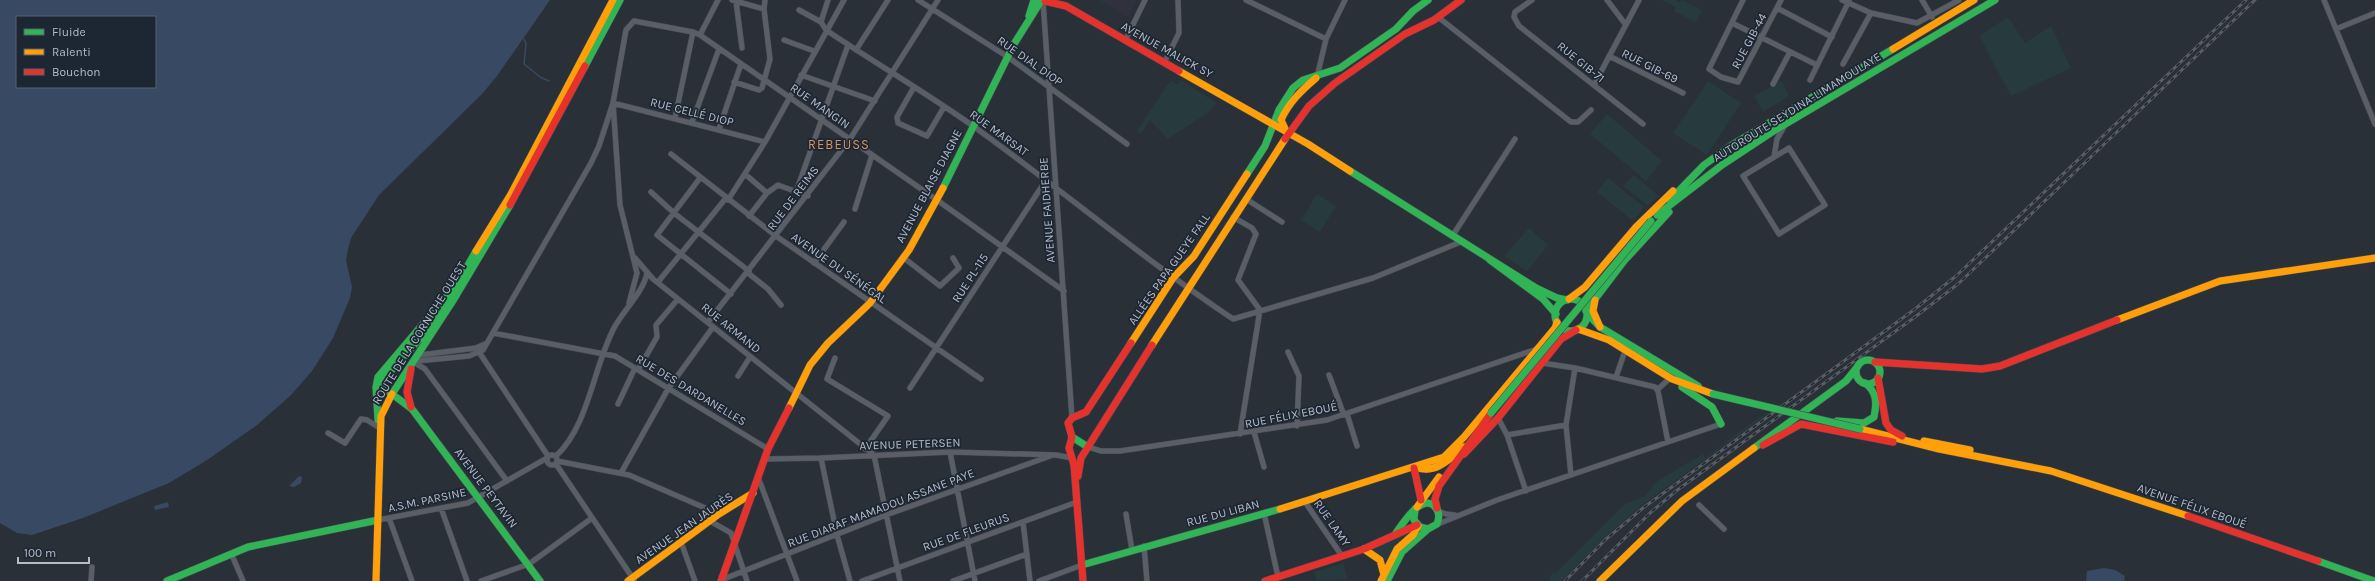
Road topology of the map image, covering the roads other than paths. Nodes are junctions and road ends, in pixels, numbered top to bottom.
1 (613, 0) edge
2 (620, 0) edge
3 (718, 0) edge
4 (734, 0) edge
5 (765, 0) edge
6 (828, 0) edge
7 (844, 0) edge
8 (888, 0) edge
9 (918, 0) edge
10 (938, 0) edge
11 (1034, 0) edge
12 (1060, 0) edge
13 (1145, 0) edge
14 (1178, 0) edge
15 (1246, 0) edge
16 (1345, 0) edge
17 (1428, 0) edge
18 (1460, 0) edge
19 (1532, 0) edge
20 (1607, 0) edge
21 (1639, 0) edge
22 (1743, 0) edge
23 (1781, 0) edge
24 (1842, 0) edge
25 (1922, 0) edge
26 (1959, 0) edge
27 (1974, 0) edge
28 (1996, 0) edge
29 (2324, 0) edge
30 (1043, 1) edge
31 (1849, 2) edge
32 (1066, 6) junction
33 (1777, 8) junction
34 (764, 9) junction
35 (932, 9) junction
36 (799, 10) dead end
37 (1871, 13) junction
38 (2375, 13) edge
39 (1438, 17) junction
40 (1932, 17) junction
41 (821, 22) junction
42 (1027, 22) junction
43 (1732, 23) junction
44 (1626, 25) junction
45 (2336, 29) junction
46 (826, 30) junction
47 (693, 32) junction
48 (700, 35) junction
49 (1832, 37) junction
50 (1762, 38) junction
51 (1126, 39) junction
52 (1326, 39) junction
53 (784, 40) dead end
54 (848, 45) junction
55 (742, 48) dead end
56 (719, 49) junction
57 (856, 50) junction
58 (814, 51) junction
59 (1790, 52) junction
60 (1609, 56) junction
61 (1008, 57) junction
62 (1165, 61) junction
63 (741, 64) junction
64 (1843, 64) dead end
65 (1817, 65) junction
66 (892, 72) junction
67 (801, 75) junction
68 (1317, 77) junction
69 (1810, 80) dead end
70 (765, 81) junction
71 (734, 82) junction
72 (1773, 84) dead end
73 (1594, 85) junction
74 (834, 86) junction
75 (914, 87) junction
76 (1050, 87) junction
77 (1683, 93) dead end
78 (788, 97) junction
79 (875, 101) junction
80 (613, 103) junction
81 (944, 107) junction
82 (1591, 110) dead end
83 (1256, 113) junction
84 (675, 118) junction
85 (1279, 119) junction
86 (822, 120) junction
87 (692, 122) junction
88 (1643, 124) dead end
89 (1786, 124) junction
90 (2375, 124) edge
91 (973, 126) junction
92 (1274, 126) junction
93 (718, 129) junction
94 (1290, 132) junction
95 (850, 139) junction
96 (1516, 139) dead end
97 (765, 142) junction
98 (1127, 144) dead end
99 (671, 154) dead end
100 (872, 155) junction
101 (1774, 157) junction
102 (745, 174) junction
103 (700, 178) junction
104 (1688, 179) junction
105 (1046, 180) junction
106 (1694, 187) junction
107 (1057, 188) junction
108 (651, 192) dead end
109 (796, 192) junction
110 (767, 193) junction
111 (808, 196) junction
112 (727, 199) junction
113 (1246, 199) junction
114 (938, 200) junction
115 (855, 209) dead end
116 (674, 213) junction
117 (1657, 215) junction
118 (750, 216) junction
119 (1233, 216) junction
120 (844, 222) dead end
121 (1282, 222) dead end
122 (699, 232) junction
123 (1453, 235) junction
124 (776, 236) junction
125 (1463, 241) junction
126 (1003, 247) junction
127 (681, 254) junction
128 (1486, 256) junction
129 (634, 257) junction
130 (904, 258) junction
131 (953, 258) dead end
132 (2375, 258) edge
133 (814, 263) junction
134 (749, 272) junction
135 (637, 273) junction
136 (647, 273) junction
137 (1173, 278) junction
138 (637, 279) junction
139 (646, 280) junction
140 (656, 280) junction
141 (1606, 284) junction
142 (454, 287) junction
143 (1188, 289) junction
144 (1064, 291) junction
145 (730, 294) junction
146 (678, 298) junction
147 (1568, 300) junction
148 (630, 303) junction
149 (870, 303) junction
150 (781, 305) dead end
151 (1260, 310) junction
152 (1586, 312) junction
153 (1556, 318) junction
154 (708, 322) junction
155 (1600, 326) junction
156 (713, 327) junction
157 (1577, 329) junction
158 (493, 333) junction
159 (488, 342) junction
160 (936, 349) junction
161 (1537, 349) junction
162 (1625, 351) junction
163 (479, 352) junction
164 (603, 352) junction
165 (1288, 352) dead end
166 (750, 357) junction
167 (835, 358) dead end
168 (416, 362) junction
169 (1875, 362) junction
170 (1893, 362) junction
171 (1542, 363) junction
172 (1858, 366) junction
173 (1575, 368) junction
174 (637, 369) junction
175 (1660, 373) junction
176 (1330, 375) dead end
177 (738, 376) dead end
178 (1879, 376) junction
179 (1616, 377) junction
180 (981, 379) dead end
181 (1670, 379) junction
182 (1846, 381) junction
183 (1863, 382) junction
184 (1695, 387) junction
185 (910, 388) dead end
186 (668, 389) junction
187 (1657, 390) junction
188 (392, 394) junction
189 (796, 394) junction
190 (618, 404) dead end
191 (412, 409) junction
192 (1345, 415) junction
193 (1794, 417) junction
194 (1874, 417) junction
195 (1072, 418) junction
196 (1498, 418) junction
197 (1886, 422) junction
198 (1721, 424) joint
199 (1801, 424) junction
200 (1566, 425) junction
201 (1297, 426) junction
202 (1859, 426) junction
203 (378, 427) junction
204 (1254, 432) junction
205 (1879, 433) junction
206 (328, 434) dead end
207 (1240, 434) junction
208 (1507, 435) junction
209 (1902, 436) junction
210 (1072, 437) junction
211 (1469, 442) junction
212 (1668, 442) junction
213 (380, 443) junction
214 (1357, 446) dead end
215 (1088, 447) junction
216 (1069, 448) junction
217 (768, 449) junction
218 (865, 449) junction
219 (1939, 449) junction
220 (950, 452) junction
221 (874, 455) junction
222 (1055, 455) junction
223 (1741, 456) junction
224 (548, 457) junction
225 (821, 458) junction
226 (1072, 458) junction
227 (1081, 458) junction
228 (765, 459) junction
229 (556, 460) junction
230 (2001, 460) junction
231 (1455, 462) junction
232 (1264, 467) dead end
233 (1415, 468) junction
234 (621, 473) junction
235 (1571, 476) junction
236 (758, 477) junction
237 (507, 481) junction
238 (1076, 486) junction
239 (957, 488) junction
240 (1526, 491) junction
241 (753, 493) junction
242 (479, 497) junction
243 (1421, 500) junction
244 (1077, 502) junction
245 (1305, 502) junction
246 (1699, 505) dead end
247 (441, 508) junction
248 (1416, 508) junction
249 (1438, 510) junction
250 (1264, 513) junction
251 (719, 514) junction
252 (1126, 514) dead end
253 (886, 515) junction
254 (1456, 515) junction
255 (389, 518) junction
256 (592, 518) junction
257 (378, 520) junction
258 (710, 521) junction
259 (1023, 522) junction
260 (1417, 525) junction
261 (1435, 526) junction
262 (1428, 529) junction
263 (1724, 530) dead end
264 (1395, 534) junction
265 (837, 535) junction
266 (734, 540) junction
267 (681, 542) junction
268 (968, 543) junction
269 (1144, 546) junction
270 (1364, 549) junction
271 (1132, 550) junction
272 (231, 553) junction
273 (1027, 554) junction
274 (787, 555) junction
275 (1342, 556) junction
276 (529, 564) junction
277 (1082, 565) junction
278 (92, 567) dead end
279 (897, 568) junction
280 (743, 571) junction
281 (974, 574) junction
282 (1278, 577) junction
283 (1384, 579) edge
284 (632, 580) edge
285 (92, 581) edge
286 (167, 581) edge
287 (243, 581) edge
288 (376, 581) edge
289 (412, 581) edge
290 (467, 581) edge
291 (481, 581) edge
292 (540, 581) edge
293 (695, 581) edge
294 (720, 581) edge
295 (747, 581) edge
296 (797, 581) edge
297 (850, 581) edge
298 (862, 581) edge
299 (900, 581) edge
300 (953, 581) edge
301 (975, 581) edge
302 (1030, 581) edge
303 (1039, 581) edge
304 (1083, 581) edge
305 (1147, 581) edge
306 (1265, 581) edge
307 (1600, 581) edge
308 (2374, 581) edge

1 - 142 main road, ROUTE DE LA CORNICHE OUEST
2 - 168 main road, ROUTE DE LA CORNICHE OUEST
3 - 48 street
4 - 34 street
4 - 55 street
5 - 34 street
6 - 41 street
7 - 46 street
8 - 57 street
9 - 35 street, RUE DIAL DIOP
10 - 35 street, RUE DE REIMS
11 - 42 main road, AVENUE BLAISE DIAGNE
12 - 32 main road, AVENUE MALICK SY
13 - 51 street
14 - 62 street
15 - 52 street
16 - 52 street
17 - 68 main road, ALLÉES PAPA GUEYE FALL
18 - 39 main road, ALLÉES PAPA GUEYE FALL
19 - 73 street, RUE GIB-71
20 - 44 street
21 - 44 street
22 - 43 street
23 - 33 street, RUE GIB-44
24 - 31 street
25 - 40 street
26 - 40 street
27 - 104 main road, AUTOROUTE SEYDINA-LIMAMOULAYE
28 - 89 main road, AUTOROUTE SEYDINA-LIMAMOULAYE
29 - 45 street
30 - 32 main road, AVENUE MALICK SY
30 - 42 main road, AVENUE BLAISE DIAGNE
30 - 76 street, AVENUE FAIDHERBE
31 - 37 street
31 - 49 street
32 - 51 main road, AVENUE MALICK SY
33 - 49 street
33 - 50 street, RUE GIB-44
34 - 70 street
35 - 61 street, RUE DIAL DIOP
35 - 66 street, RUE DE REIMS
36 - 41 street
37 - 40 street
37 - 64 street
38 - 45 street
39 - 82 street
39 - 94 main road, ALLÉES PAPA GUEYE FALL
41 - 46 street, RUE MARSAT
42 - 61 main road, AVENUE BLAISE DIAGNE
43 - 50 street
43 - 50 street, RUE GIB-44
44 - 60 street
45 - 90 street
46 - 54 street, RUE MARSAT
46 - 58 street
47 - 48 street, RUE MANGIN
47 - 80 street, RUE MANGIN
47 - 84 street
48 - 56 street, RUE MANGIN
49 - 65 street
50 - 59 street
51 - 62 main road, AVENUE MALICK SY
52 - 68 street
53 - 58 street
54 - 57 street, RUE MARSAT
54 - 74 street
56 - 63 street, RUE MANGIN
56 - 87 street
57 - 66 street, RUE MARSAT
58 - 67 street
59 - 65 street
59 - 72 street
60 - 73 street
60 - 77 street, RUE GIB-69
61 - 76 street, RUE DIAL DIOP
61 - 91 main road, AVENUE BLAISE DIAGNE
62 - 83 main road, AVENUE MALICK SY
63 - 70 street, RUE MANGIN
63 - 71 street
65 - 69 street
66 - 75 street, RUE MARSAT
66 - 79 street, RUE DE REIMS
67 - 74 street
67 - 78 street
68 - 85 main road, ALLÉES PAPA GUEYE FALL
70 - 71 street
70 - 78 street, RUE MANGIN
71 - 93 street
73 - 88 street, RUE GIB-71
74 - 79 street
74 - 86 street
75 - 81 street, RUE MARSAT
75 - 81 street
76 - 98 street, RUE DIAL DIOP
76 - 107 street, AVENUE FAIDHERBE
78 - 86 street, RUE MANGIN
78 - 97 street
79 - 95 street, RUE DE REIMS
80 - 84 street, RUE CELLÉ DIOP
80 - 129 street
80 - 158 street
81 - 91 street, RUE MARSAT
83 - 85 main road, AVENUE MALICK SY
83 - 92 main road, AVENUE MALICK SY
84 - 87 street, RUE CELLÉ DIOP
85 - 92 main road, ALLÉES PAPA GUEYE FALL
85 - 94 main road
86 - 95 street, RUE MANGIN
86 - 109 street
87 - 93 street, RUE CELLÉ DIOP
89 - 101 street
89 - 106 main road, AUTOROUTE SEYDINA-LIMAMOULAYE
91 - 105 street, RUE MARSAT
91 - 114 main road, AVENUE BLAISE DIAGNE
92 - 94 main road, AVENUE MALICK SY
92 - 137 main road, ALLÉES PAPA GUEYE FALL
93 - 97 street, RUE CELLÉ DIOP
94 - 113 main road, ALLÉES PAPA GUEYE FALL
94 - 123 main road, AVENUE MALICK SY
95 - 100 street, RUE MANGIN
95 - 111 street, RUE DE REIMS
96 - 123 street
97 - 102 street
99 - 103 street, AVENUE DU SÉNÉGAL
100 - 114 street, RUE MANGIN
100 - 115 street
101 - 101 street
102 - 110 street
102 - 112 street
103 - 112 street, AVENUE DU SÉNÉGAL
103 - 116 street
104 - 117 main road, AUTOROUTE SEYDINA-LIMAMOULAYE
104 - 147 main road
105 - 107 street, RUE MARSAT
105 - 126 street, RUE PL-115
106 - 117 main road, AUTOROUTE SEYDINA-LIMAMOULAYE
106 - 141 main road
107 - 137 street, RUE MARSAT
107 - 144 street, AVENUE FAIDHERBE
108 - 116 street
109 - 110 street
109 - 111 street
110 - 118 street
111 - 124 street, RUE DE REIMS
112 - 118 street, AVENUE DU SÉNÉGAL
112 - 122 street
113 - 119 main road, ALLÉES PAPA GUEYE FALL
113 - 121 street
114 - 126 street, RUE MANGIN
114 - 130 main road, AVENUE BLAISE DIAGNE
116 - 122 street
116 - 127 street
117 - 211 main road, bridge
118 - 124 street, AVENUE DU SÉNÉGAL
119 - 143 main road, ALLÉES PAPA GUEYE FALL
119 - 151 street
120 - 133 street
122 - 127 street
122 - 134 street
123 - 125 main road, AVENUE MALICK SY
124 - 133 street, AVENUE DU SÉNÉGAL
124 - 134 street, RUE DE REIMS
125 - 128 main road, AVENUE MALICK SY
125 - 151 street
126 - 144 street, RUE MANGIN
126 - 160 street, RUE PL-115
127 - 140 street
127 - 145 street
128 - 147 main road
128 - 153 main road
129 - 135 street
129 - 136 street, RUE ARMAND
130 - 131 street
130 - 149 main road, AVENUE BLAISE DIAGNE
132 - 170 main road
133 - 149 street, AVENUE DU SÉNÉGAL
134 - 145 street, RUE DE REIMS
134 - 150 street
135 - 136 street
135 - 138 street
136 - 139 street
136 - 140 street, RUE ARMAND
137 - 143 street, RUE MARSAT
137 - 195 main road, ALLÉES PAPA GUEYE FALL
138 - 139 street
138 - 148 street
139 - 140 street
139 - 148 street
140 - 146 street, RUE ARMAND
141 - 152 main road
141 - 155 main road
142 - 188 main road
142 - 203 main road, ROUTE DE LA CORNICHE OUEST
143 - 151 street, RUE MARSAT
143 - 215 main road, ALLÉES PAPA GUEYE FALL
144 - 195 street, AVENUE FAIDHERBE
145 - 154 street, RUE DE REIMS
146 - 154 street, RUE ARMAND
146 - 174 street
147 - 152 main road
147 - 153 main road
148 - 164 street
149 - 160 street, AVENUE DU SÉNÉGAL
149 - 189 main road, AVENUE BLAISE DIAGNE
151 - 207 street
152 - 155 main road
152 - 157 main road
153 - 157 main road
153 - 161 main road, RUE DU LIBAN
154 - 156 street, RUE ARMAND
155 - 184 main road
156 - 166 street, RUE ARMAND
156 - 186 street
157 - 162 main road
157 - 171 main road
158 - 159 street
158 - 164 street, RUE DES DARDANELLES
159 - 163 street
159 - 168 street
160 - 180 street, AVENUE DU SÉNÉGAL
160 - 185 street, RUE PL-115
161 - 192 street, RUE FÉLIX EBOUÉ
161 - 233 main road, RUE DU LIBAN
162 - 175 main road
162 - 179 street
163 - 168 street
163 - 224 street
164 - 174 street, RUE DES DARDANELLES
164 - 229 street
165 - 201 street
166 - 177 street
166 - 189 street, RUE ARMAND
167 - 218 street
168 - 188 main road, ROUTE DE LA CORNICHE OUEST
168 - 191 main road
168 - 237 street
169 - 170 main road
169 - 172 main road
169 - 178 main road
170 - 178 main road
171 - 173 street
171 - 196 main road
172 - 182 main road
172 - 183 main road
173 - 179 street
173 - 200 street
174 - 186 street, RUE DES DARDANELLES
174 - 190 street
175 - 181 main road
175 - 184 main road
176 - 192 street
178 - 183 main road
178 - 197 main road
179 - 187 street
181 - 187 street
181 - 198 main road
182 - 183 main road
182 - 193 main road
183 - 194 main road
184 - 202 main road, AVENUE FÉLIX EBOUÉ, bridge
186 - 217 street, RUE DES DARDANELLES
186 - 234 street
187 - 212 street
188 - 191 main road
188 - 213 main road, ROUTE DE LA CORNICHE OUEST
189 - 217 main road, AVENUE BLAISE DIAGNE
189 - 218 street, RUE ARMAND
191 - 242 main road, AVENUE PEYTAVIN
192 - 201 street, RUE FÉLIX EBOUÉ
192 - 214 street
193 - 199 main road
193 - 223 main road
194 - 197 main road
194 - 202 main road
195 - 210 main road
196 - 208 street
196 - 231 main road
197 - 205 main road
197 - 209 main road
198 - 212 street
199 - 219 main road
199 - 223 main road
200 - 208 street
200 - 235 street
201 - 204 street, RUE FÉLIX EBOUÉ
202 - 205 main road, AVENUE FÉLIX EBOUÉ
203 - 206 street
203 - 213 main road, ROUTE DE LA CORNICHE OUEST
204 - 207 street, RUE FÉLIX EBOUÉ
204 - 232 street
205 - 209 main road, AVENUE FÉLIX EBOUÉ
205 - 219 main road, AVENUE FÉLIX EBOUÉ
207 - 215 street, RUE FÉLIX EBOUÉ
208 - 240 street
209 - 230 main road, AVENUE FÉLIX EBOUÉ
210 - 215 main road
210 - 216 main road
211 - 231 main road
211 - 233 main road
212 - 235 street
213 - 257 main road
215 - 227 main road, ALLÉES PAPA GUEYE FALL
216 - 222 street, AVENUE PETERSEN
216 - 226 main road
217 - 228 main road, AVENUE BLAISE DIAGNE
218 - 221 street, RUE ARMAND
219 - 230 main road, AVENUE FÉLIX EBOUÉ
220 - 221 street, AVENUE PETERSEN
220 - 222 street, AVENUE PETERSEN
220 - 239 street
221 - 225 street, AVENUE PETERSEN
221 - 253 street
222 - 226 street, AVENUE PETERSEN
222 - 239 street, RUE DIARAF MAMADOU ASSANE PAYE
223 - 307 main road
224 - 229 street
224 - 229 street
224 - 237 street, A.S.M. PARSINE
225 - 228 street, AVENUE PETERSEN
225 - 265 street
226 - 227 main road
226 - 238 main road
227 - 238 main road
228 - 236 main road, AVENUE BLAISE DIAGNE
229 - 234 street
229 - 256 street
230 - 308 main road, AVENUE FÉLIX EBOUÉ
231 - 243 main road
231 - 249 main road
233 - 243 main road
233 - 245 main road, RUE DU LIBAN
234 - 251 street
235 - 240 street
236 - 241 main road, AVENUE BLAISE DIAGNE
236 - 274 street
237 - 242 street, A.S.M. PARSINE
238 - 244 main road
239 - 253 street, RUE DIARAF MAMADOU ASSANE PAYE
239 - 268 street
240 - 254 street
241 - 251 main road, AVENUE JEAN JAURÈS
241 - 266 main road, AVENUE BLAISE DIAGNE
242 - 247 street, A.S.M. PARSINE
242 - 276 main road, AVENUE PEYTAVIN
243 - 248 main road
244 - 259 street, RUE DE FLEURUS
244 - 277 main road
245 - 250 main road, RUE DU LIBAN
245 - 275 street, RUE LAMY
246 - 263 street
247 - 255 street, A.S.M. PARSINE
247 - 290 street
248 - 249 main road
248 - 260 main road
248 - 264 main road
249 - 254 street
249 - 261 main road
250 - 269 main road, RUE DU LIBAN
250 - 282 street
251 - 258 main road, AVENUE JEAN JAURÈS
252 - 271 street
253 - 265 street, RUE DIARAF MAMADOU ASSANE PAYE
253 - 279 street
254 - 261 street
255 - 257 street, A.S.M. PARSINE
255 - 289 street
256 - 276 street
256 - 284 street
257 - 272 main road
257 - 288 main road
258 - 266 street
258 - 267 main road, AVENUE JEAN JAURÈS
259 - 268 street, RUE DE FLEURUS
259 - 273 street
260 - 262 main road
260 - 264 main road
260 - 283 main road
261 - 262 main road
262 - 283 main road
264 - 270 main road
265 - 274 street, RUE DIARAF MAMADOU ASSANE PAYE
265 - 297 street
266 - 280 street
266 - 294 main road, AVENUE BLAISE DIAGNE
267 - 284 main road, AVENUE JEAN JAURÈS
267 - 293 street
268 - 279 street, RUE DE FLEURUS
268 - 281 street
269 - 271 main road, RUE DU LIBAN
269 - 305 street
270 - 275 main road
270 - 283 main road
271 - 277 main road, RUE DU LIBAN
272 - 286 main road
272 - 287 street
273 - 281 street
273 - 302 street
274 - 280 street, RUE DIARAF MAMADOU ASSANE PAYE
274 - 296 street
275 - 282 main road
276 - 291 street
276 - 292 main road, AVENUE PEYTAVIN
277 - 303 street, RUE DU LIBAN
277 - 304 main road
278 - 285 street
279 - 298 street, RUE DE FLEURUS
279 - 299 street
280 - 294 street, RUE DIARAF MAMADOU ASSANE PAYE
280 - 295 street
281 - 300 street
281 - 301 street
282 - 306 main road

